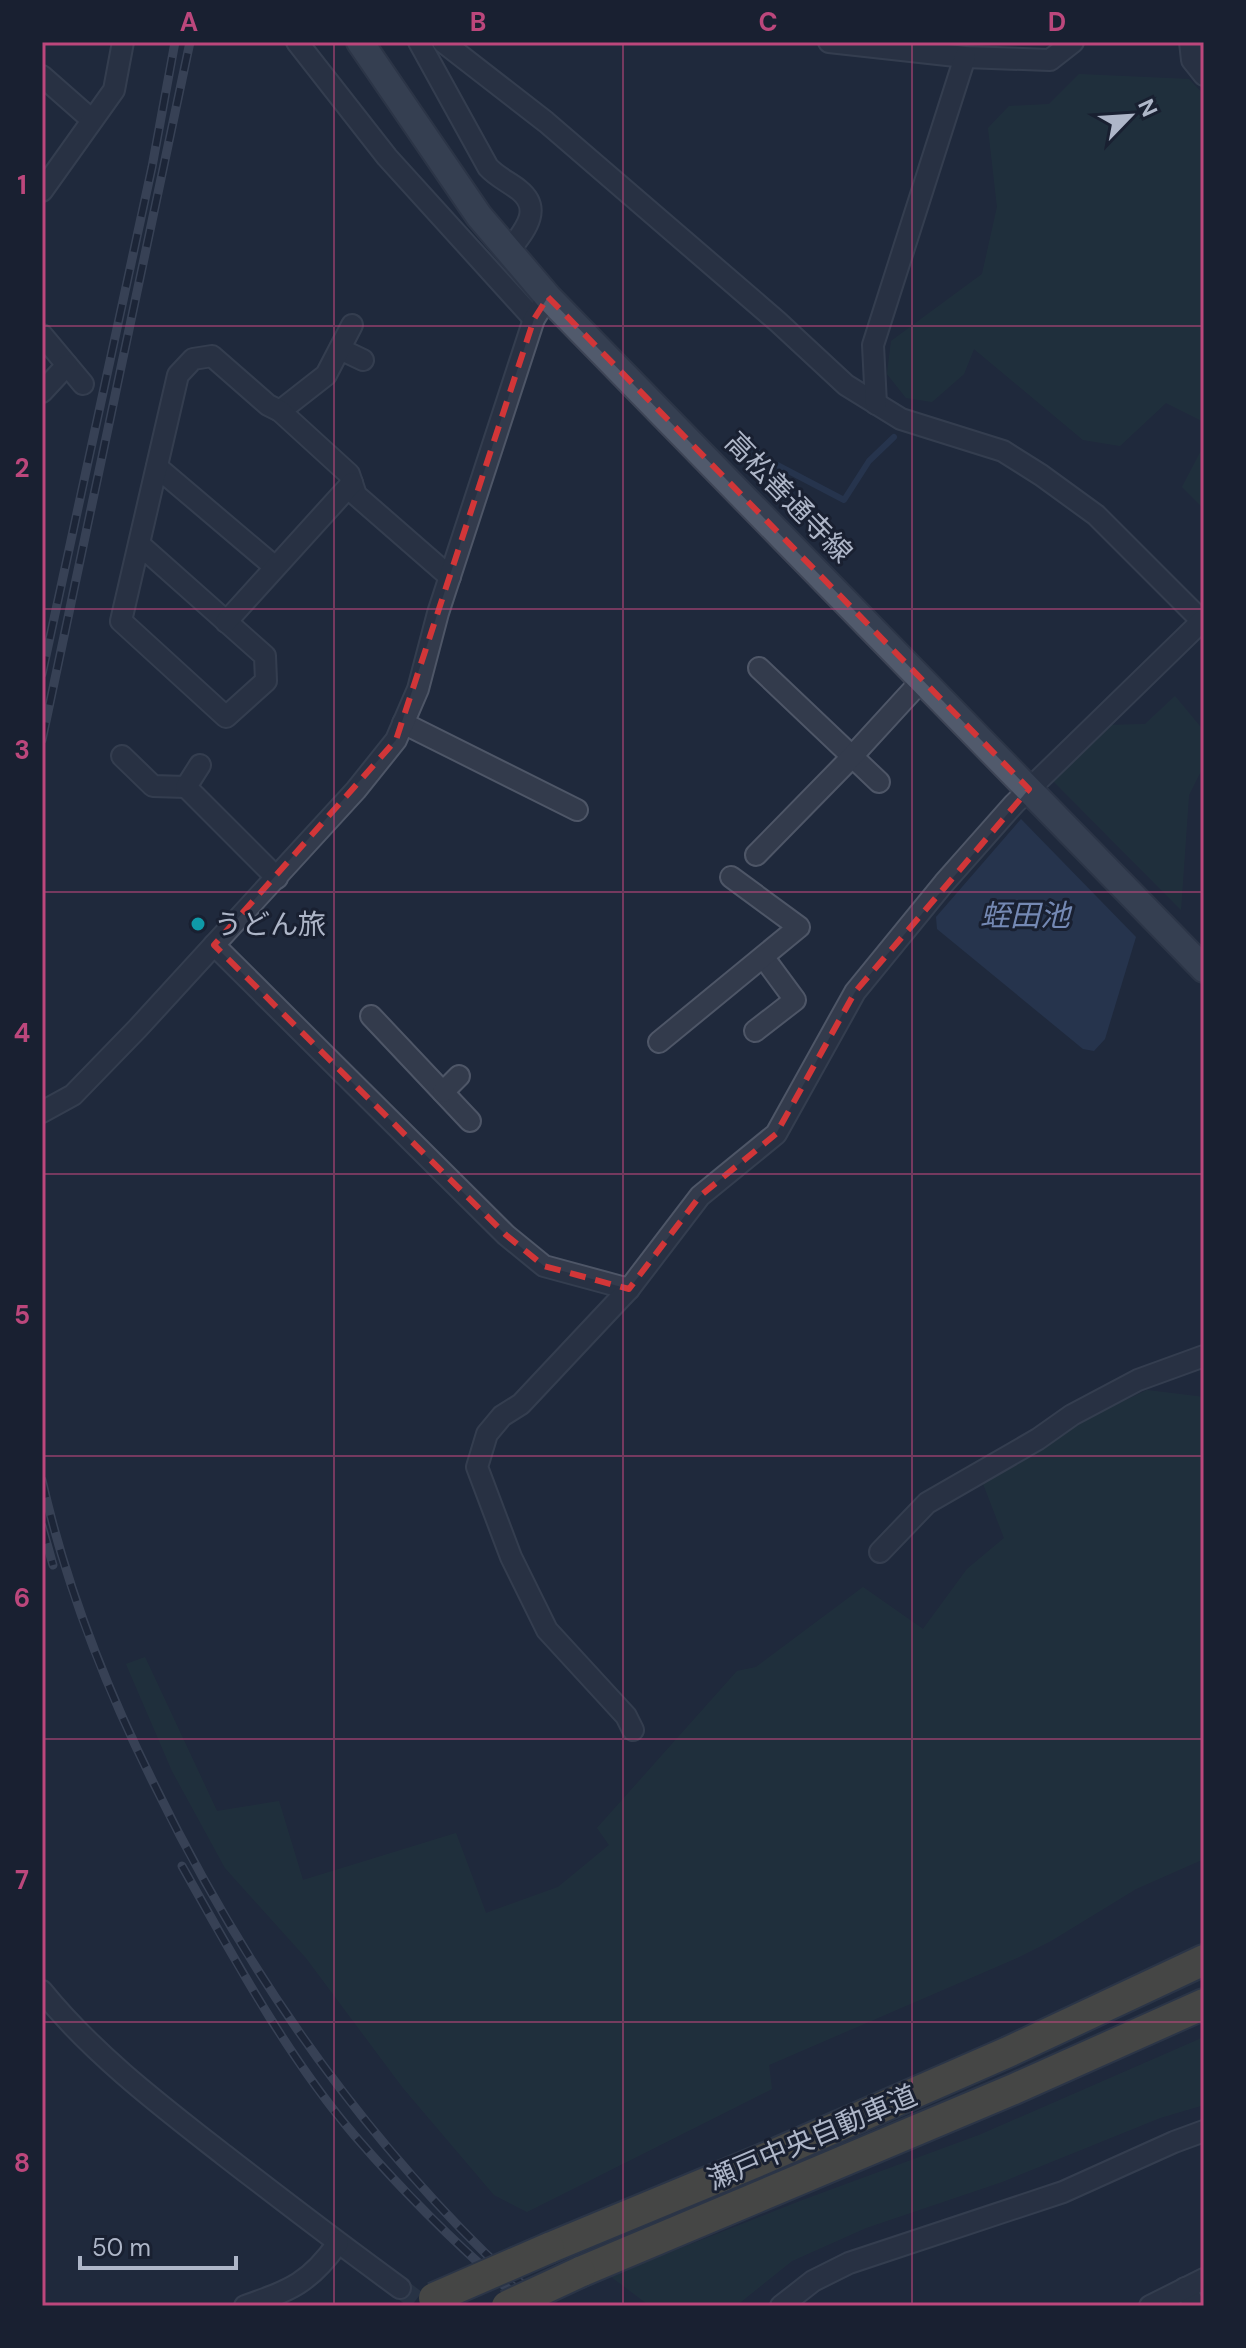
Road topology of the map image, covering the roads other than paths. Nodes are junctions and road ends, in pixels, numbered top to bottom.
1 (123, 42) edge
2 (297, 42) edge
3 (360, 42) edge
4 (419, 42) edge
5 (443, 42) edge
6 (829, 42) edge
7 (1073, 42) edge
8 (1190, 42) edge
9 (965, 57) junction
10 (1204, 75) edge
11 (42, 76) edge
12 (92, 120) junction
13 (42, 191) edge
14 (509, 251) junction
15 (548, 297) junction
16 (534, 319) junction
17 (352, 325) dead end
18 (42, 335) edge
19 (340, 349) junction
20 (363, 360) dead end
21 (67, 365) junction
22 (83, 384) dead end
23 (42, 392) edge
24 (876, 404) junction
25 (280, 411) junction
26 (157, 467) junction
27 (352, 483) junction
28 (139, 544) junction
29 (275, 567) junction
30 (450, 577) junction
31 (226, 622) junction
32 (1203, 622) edge
33 (759, 668) dead end
34 (922, 680) junction
35 (403, 723) junction
36 (122, 756) dead end
37 (852, 757) junction
38 (200, 765) dead end
39 (879, 782) dead end
40 (186, 787) junction
41 (1029, 789) junction
42 (577, 810) dead end
43 (756, 855) dead end
44 (731, 877) dead end
45 (277, 878) junction
46 (214, 945) junction
47 (764, 958) junction
48 (1204, 969) edge
49 (371, 1016) dead end
50 (755, 1031) dead end
51 (659, 1042) dead end
52 (459, 1076) dead end
53 (443, 1092) junction
54 (42, 1112) edge
55 (470, 1121) dead end
56 (629, 1289) junction
57 (1204, 1356) edge
58 (880, 1552) dead end
59 (633, 1730) dead end
60 (1204, 1960) edge
61 (42, 1991) edge
62 (1204, 2004) edge
63 (1204, 2131) edge
64 (338, 2243) junction
65 (1195, 2291) edge
66 (417, 2297) edge
67 (245, 2306) edge
68 (507, 2306) edge
69 (781, 2306) edge
70 (1150, 2306) edge

1 - 12 street
2 - 16 street
3 - 14 main road, 高松善通寺線
4 - 14 street
5 - 24 street
6 - 9 street
7 - 9 street
8 - 10 street
9 - 24 street
11 - 12 street
12 - 13 street
14 - 15 main road, 高松善通寺線
15 - 16 street
15 - 34 main road, 高松善通寺線
16 - 30 street
17 - 19 street
18 - 21 street
19 - 20 street
19 - 25 street
21 - 22 street
21 - 23 street
24 - 32 street
25 - 26 street
25 - 27 street
26 - 28 street
26 - 29 street
27 - 29 street
27 - 30 street
28 - 31 street
28 - 31 street
29 - 31 street
30 - 35 street
32 - 41 street
33 - 37 street
34 - 37 street
34 - 41 main road, 高松善通寺線
35 - 42 street
35 - 45 street
36 - 40 street
37 - 39 street
37 - 43 street
38 - 40 street
40 - 45 street
41 - 48 main road, 高松善通寺線
41 - 56 street
44 - 47 street
45 - 46 street
46 - 54 street
46 - 56 street
47 - 50 street
47 - 51 street
49 - 53 street
52 - 53 street
53 - 55 street
56 - 59 street
57 - 58 street
60 - 66 highway, 瀬戸中央自動車道, bridge
61 - 64 street
62 - 68 highway, 瀬戸中央自動車道, bridge
63 - 69 street
64 - 66 street
64 - 67 street
65 - 70 street

